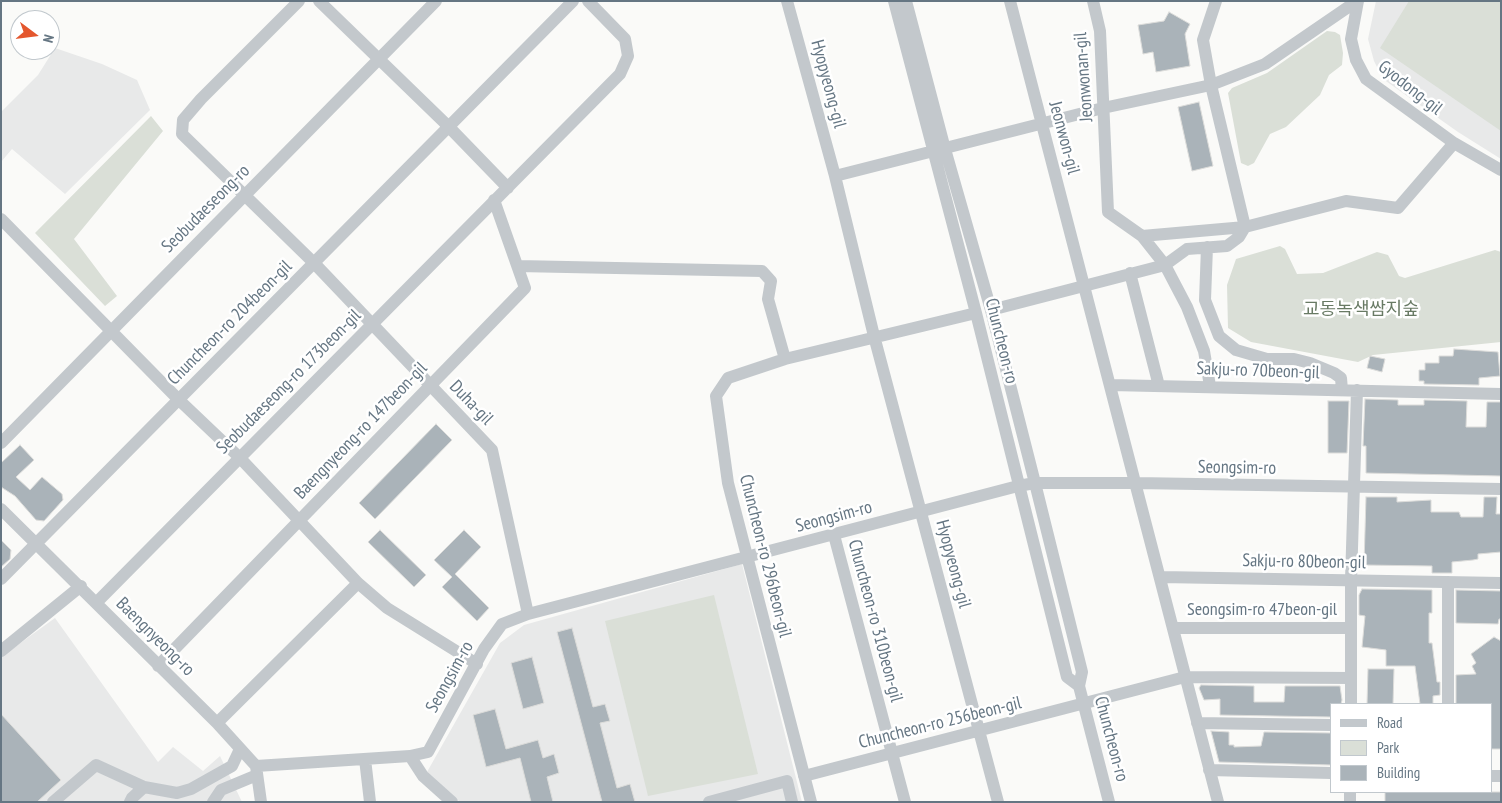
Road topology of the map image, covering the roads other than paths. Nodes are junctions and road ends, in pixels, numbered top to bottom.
1 (299, 1) edge
2 (319, 1) edge
3 (436, 1) edge
4 (573, 1) edge
5 (588, 1) edge
6 (787, 1) edge
7 (894, 1) edge
8 (906, 1) edge
9 (1010, 1) edge
10 (1093, 1) edge
11 (1216, 1) edge
12 (1358, 1) edge
13 (378, 59) junction
14 (1211, 85) junction
15 (1103, 108) junction
16 (1042, 123) junction
17 (448, 126) junction
18 (1454, 143) junction
19 (939, 150) junction
20 (1501, 170) edge
21 (835, 176) junction
22 (508, 188) junction
23 (245, 195) junction
24 (494, 200) junction
25 (1, 219) edge
26 (1245, 227) junction
27 (1142, 236) junction
28 (1207, 247) junction
29 (314, 263) junction
30 (1165, 265) junction
31 (518, 266) junction
32 (1130, 273) junction
33 (1085, 284) junction
34 (991, 310) junction
35 (976, 313) junction
36 (371, 324) junction
37 (111, 329) junction
38 (874, 336) junction
39 (786, 359) junction
40 (431, 385) junction
41 (1111, 385) junction
42 (1159, 386) junction
43 (1210, 386) junction
44 (1342, 390) junction
45 (1357, 390) junction
46 (1501, 394) edge
47 (178, 399) junction
48 (1, 443) edge
49 (240, 458) junction
50 (1035, 483) junction
51 (1136, 483) junction
52 (1018, 486) junction
53 (1354, 487) junction
54 (1501, 489) edge
55 (1, 509) edge
56 (921, 512) junction
57 (300, 519) junction
58 (834, 536) junction
59 (36, 544) junction
60 (746, 558) junction
61 (1161, 578) junction
62 (1, 579) edge
63 (1351, 580) junction
64 (1448, 582) junction
65 (358, 583) junction
66 (1501, 583) edge
67 (81, 586) junction
68 (97, 602) junction
69 (528, 614) junction
70 (1173, 628) junction
71 (1351, 628) junction
72 (1, 651) edge
73 (477, 664) junction
74 (158, 666) junction
75 (1185, 677) junction
76 (1351, 678) junction
77 (1079, 686) junction
78 (1351, 703) edge
79 (1448, 703) edge
80 (1084, 704) junction
81 (217, 723) junction
82 (1197, 723) junction
83 (1330, 725) edge
84 (980, 732) junction
85 (240, 749) junction
86 (893, 753) junction
87 (410, 756) junction
88 (365, 759) junction
89 (1209, 770) junction
90 (257, 771) junction
91 (1330, 773) edge
92 (804, 776) junction
93 (144, 787) junction
94 (53, 802) edge
95 (130, 802) edge
96 (213, 802) edge
97 (261, 802) edge
98 (370, 802) edge
99 (452, 802) edge
100 (709, 802) edge
101 (792, 802) edge
102 (811, 802) edge
103 (905, 802) edge
104 (998, 802) edge
105 (1109, 802) edge
106 (1218, 802) edge

1 - 23 street, Duha-gil
2 - 13 street
3 - 13 street, Seobudaeseong-ro
4 - 17 street, Chuncheon-ro 204beon-gil
5 - 22 street, Seobudaeseong-ro 173beon-gil
6 - 21 street, Hyopyeong-gil
7 - 19 street, Chuncheon-ro
8 - 19 street, Chuncheon-ro
9 - 16 street, Jeonwon-gil
10 - 15 street, Jeonwonan-gil
11 - 14 street
12 - 14 street
12 - 18 street, Gyodong-gil
13 - 17 street
13 - 23 street, Seobudaeseong-ro
14 - 15 street
14 - 26 street
15 - 16 street
15 - 27 street, Jeonwonan-gil
16 - 19 street
16 - 33 street, Jeonwon-gil
17 - 22 street
17 - 29 street, Chuncheon-ro 204beon-gil
18 - 20 street, Gyodong-gil
18 - 26 street
19 - 21 street
19 - 34 street, Chuncheon-ro
19 - 35 street, Chuncheon-ro
21 - 38 street, Hyopyeong-gil
22 - 24 street, Seobudaeseong-ro 173beon-gil
23 - 29 street, Duha-gil
23 - 37 street, Seobudaeseong-ro
24 - 31 street, Baengnyeong-ro 147beon-gil
24 - 36 street, Seobudaeseong-ro 173beon-gil
25 - 37 street
26 - 27 street
26 - 28 street
27 - 30 street, Jeonwonan-gil
28 - 30 street
28 - 44 street
29 - 36 street, Duha-gil
29 - 47 street, Chuncheon-ro 204beon-gil
30 - 32 street
30 - 43 street, Jeonwonan-gil
31 - 39 street
31 - 40 street, Baengnyeong-ro 147beon-gil
32 - 33 street
32 - 42 street
33 - 34 street
33 - 41 street, Jeonwon-gil
34 - 50 street, Chuncheon-ro
35 - 38 street
35 - 52 street, Chuncheon-ro
36 - 40 street, Duha-gil
36 - 49 street, Seobudaeseong-ro 173beon-gil
37 - 47 street
37 - 48 street, Seobudaeseong-ro
38 - 39 street
38 - 56 street, Hyopyeong-gil
39 - 60 street, Chuncheon-ro 296beon-gil
40 - 57 street, Baengnyeong-ro 147beon-gil
40 - 69 street, Duha-gil
41 - 42 street, Sakju-ro 70beon-gil
41 - 51 street, Jeonwon-gil
42 - 43 street, Sakju-ro 70beon-gil
43 - 44 street, Sakju-ro 70beon-gil
44 - 45 street, Sakju-ro 70beon-gil
45 - 46 street, Sakju-ro 70beon-gil
45 - 53 street
47 - 49 street
47 - 59 street, Chuncheon-ro 204beon-gil
49 - 57 street
49 - 68 street, Seobudaeseong-ro 173beon-gil
50 - 51 street, Seongsim-ro
50 - 52 street, Seongsim-ro
50 - 77 street, Chuncheon-ro
51 - 53 street, Seongsim-ro
51 - 61 street, Seongsim-ro 47beon-gil
52 - 56 street, Seongsim-ro
52 - 77 street, Chuncheon-ro
53 - 54 street, Seongsim-ro
53 - 63 street
55 - 59 street, Baengnyeong-ro
56 - 58 street, Seongsim-ro
56 - 84 street, Hyopyeong-gil
57 - 65 street
57 - 74 street, Baengnyeong-ro 147beon-gil
58 - 60 street, Seongsim-ro
58 - 86 street, Chuncheon-ro 310beon-gil
59 - 62 street, Chuncheon-ro 204beon-gil
59 - 67 street, Baengnyeong-ro
60 - 69 street, Seongsim-ro
60 - 92 street, Chuncheon-ro 296beon-gil
61 - 63 street, Sakju-ro 80beon-gil
61 - 70 street, Seongsim-ro 47beon-gil
63 - 64 street, Sakju-ro 80beon-gil
63 - 71 street
64 - 66 street, Sakju-ro 80beon-gil
64 - 79 street
65 - 73 street
65 - 81 street
67 - 68 street, Baengnyeong-ro
67 - 72 street
68 - 74 street, Baengnyeong-ro
69 - 73 street, Seongsim-ro
70 - 71 street, Seongsim-ro 47beon-gil
70 - 75 street, Seongsim-ro 47beon-gil
71 - 76 street
73 - 87 street, Seongsim-ro
74 - 81 street, Baengnyeong-ro
75 - 76 street, Chuncheon-ro 256beon-gil
75 - 80 street, Chuncheon-ro 256beon-gil
75 - 82 street, Seongsim-ro 47beon-gil
76 - 78 street
77 - 80 street, Chuncheon-ro
80 - 84 street, Chuncheon-ro 256beon-gil
80 - 105 street, Chuncheon-ro
81 - 85 street, Baengnyeong-ro
82 - 83 street
82 - 89 street, Seongsim-ro 47beon-gil
84 - 86 street, Chuncheon-ro 256beon-gil
84 - 104 street, Hyopyeong-gil
85 - 90 street, Baengnyeong-ro
85 - 93 street
86 - 92 street, Chuncheon-ro 256beon-gil
86 - 103 street, Chuncheon-ro 310beon-gil
87 - 88 street, Seongsim-ro
87 - 99 street
88 - 90 street, Seongsim-ro
88 - 98 street
89 - 91 street
89 - 106 street, Seongsim-ro 47beon-gil
90 - 96 street, Seongsim-ro
90 - 97 street
92 - 102 street, Chuncheon-ro 296beon-gil
93 - 94 street
93 - 95 street
100 - 101 street

